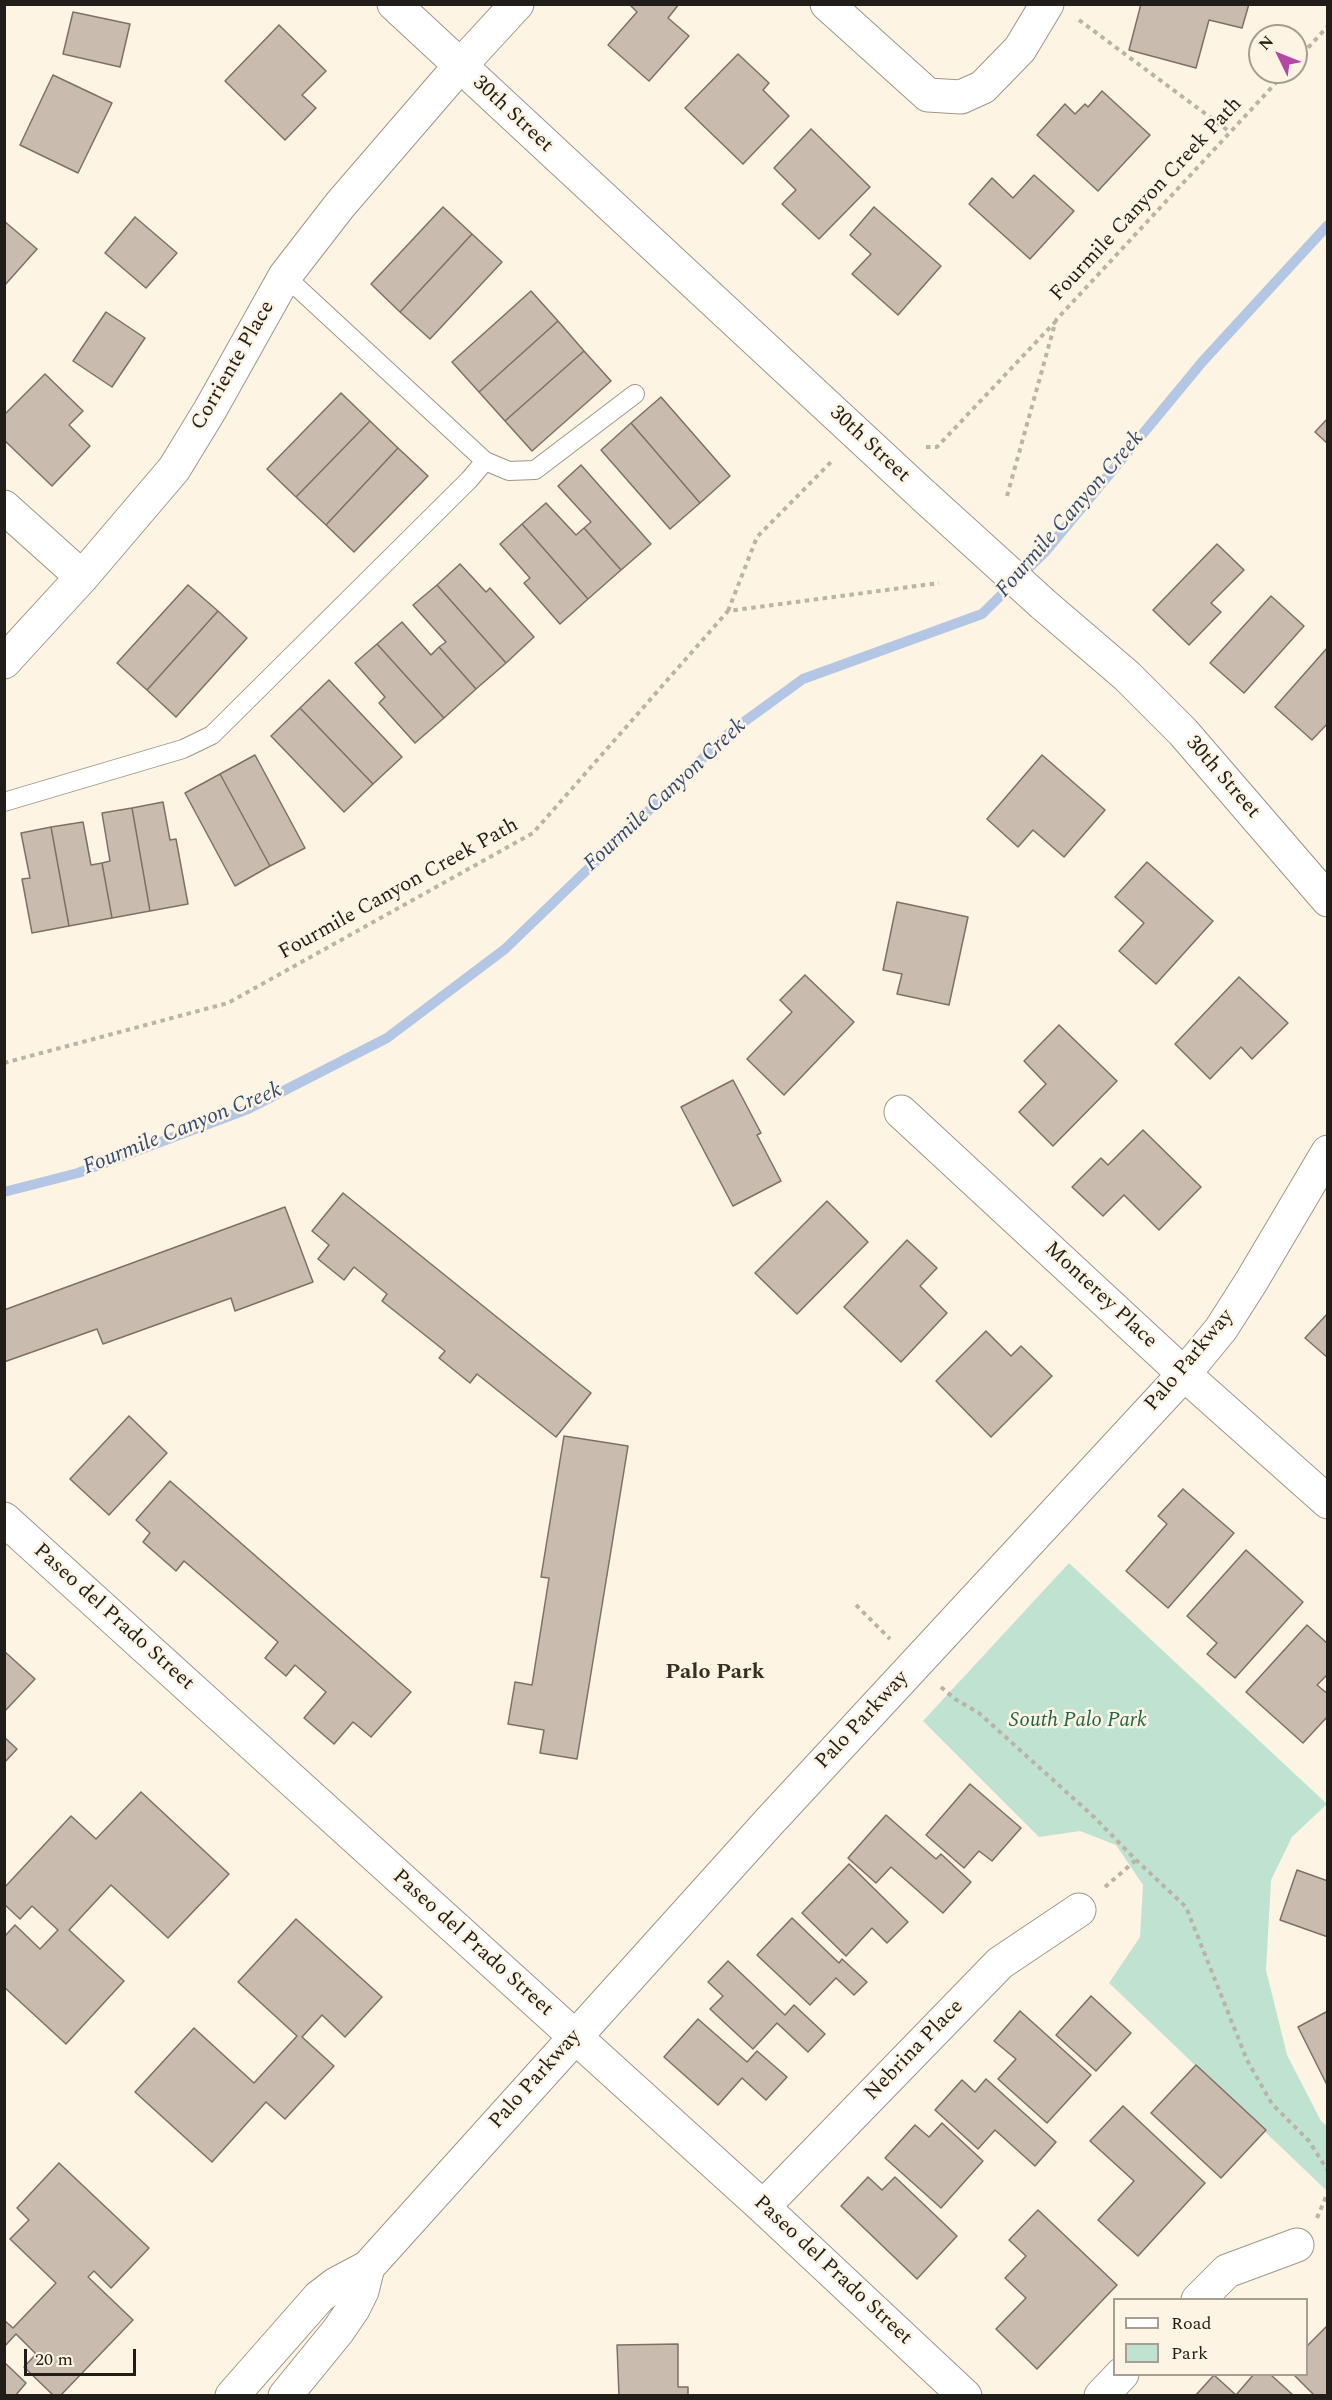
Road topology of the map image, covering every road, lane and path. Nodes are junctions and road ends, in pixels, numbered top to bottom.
1 (394, 4) edge
2 (517, 4) edge
3 (827, 4) edge
4 (1060, 10) edge
5 (1328, 26) edge
6 (1308, 48) edge
7 (459, 67) junction
8 (1275, 84) edge
9 (1230, 132) junction
10 (285, 276) junction
11 (635, 394) dead end
12 (485, 461) junction
13 (1007, 496) dead end
14 (4, 507) edge
15 (82, 577) junction
16 (939, 583) dead end
17 (4, 662) edge
18 (4, 802) edge
19 (1328, 900) edge
20 (4, 1063) edge
21 (901, 1112) dead end
22 (1328, 1152) edge
23 (1184, 1374) junction
24 (1328, 1502) edge
25 (4, 1519) edge
26 (855, 1605) dead end
27 (916, 1665) junction
28 (1080, 1910) dead end
29 (574, 2036) junction
30 (1328, 2171) edge
31 (763, 2207) junction
32 (1297, 2245) dead end
33 (368, 2267) junction
34 (1200, 2298) edge
35 (1120, 2376) edge
36 (232, 2396) edge
37 (285, 2396) edge
38 (965, 2396) edge
39 (1101, 2396) edge

1 - 7 street, 30th Street
2 - 7 street, Corriente Place
3 - 4 street
4 - 9 path
5 - 6 path
7 - 10 street, Corriente Place
7 - 19 street, 30th Street, bridge
8 - 9 path, Fourmile Canyon Creek Path
9 - 13 path, Fourmile Canyon Creek Path
10 - 12 lane
10 - 15 street, Corriente Place
11 - 12 lane
12 - 18 lane
14 - 15 street
15 - 17 street, Corriente Place
16 - 20 path, Fourmile Canyon Creek Path
21 - 23 street, Monterey Place
22 - 23 street, Palo Parkway
23 - 24 street, Monterey Place
23 - 27 street, Palo Parkway
25 - 29 street, Paseo del Prado Street
26 - 27 path
27 - 29 street, Palo Parkway
27 - 30 path
28 - 31 street, Nebrina Place
29 - 31 street, Paseo del Prado Street
29 - 33 street, Palo Parkway
31 - 38 street, Paseo del Prado Street
32 - 34 street
33 - 36 street, Palo Parkway
33 - 37 street, Palo Parkway
35 - 39 street

